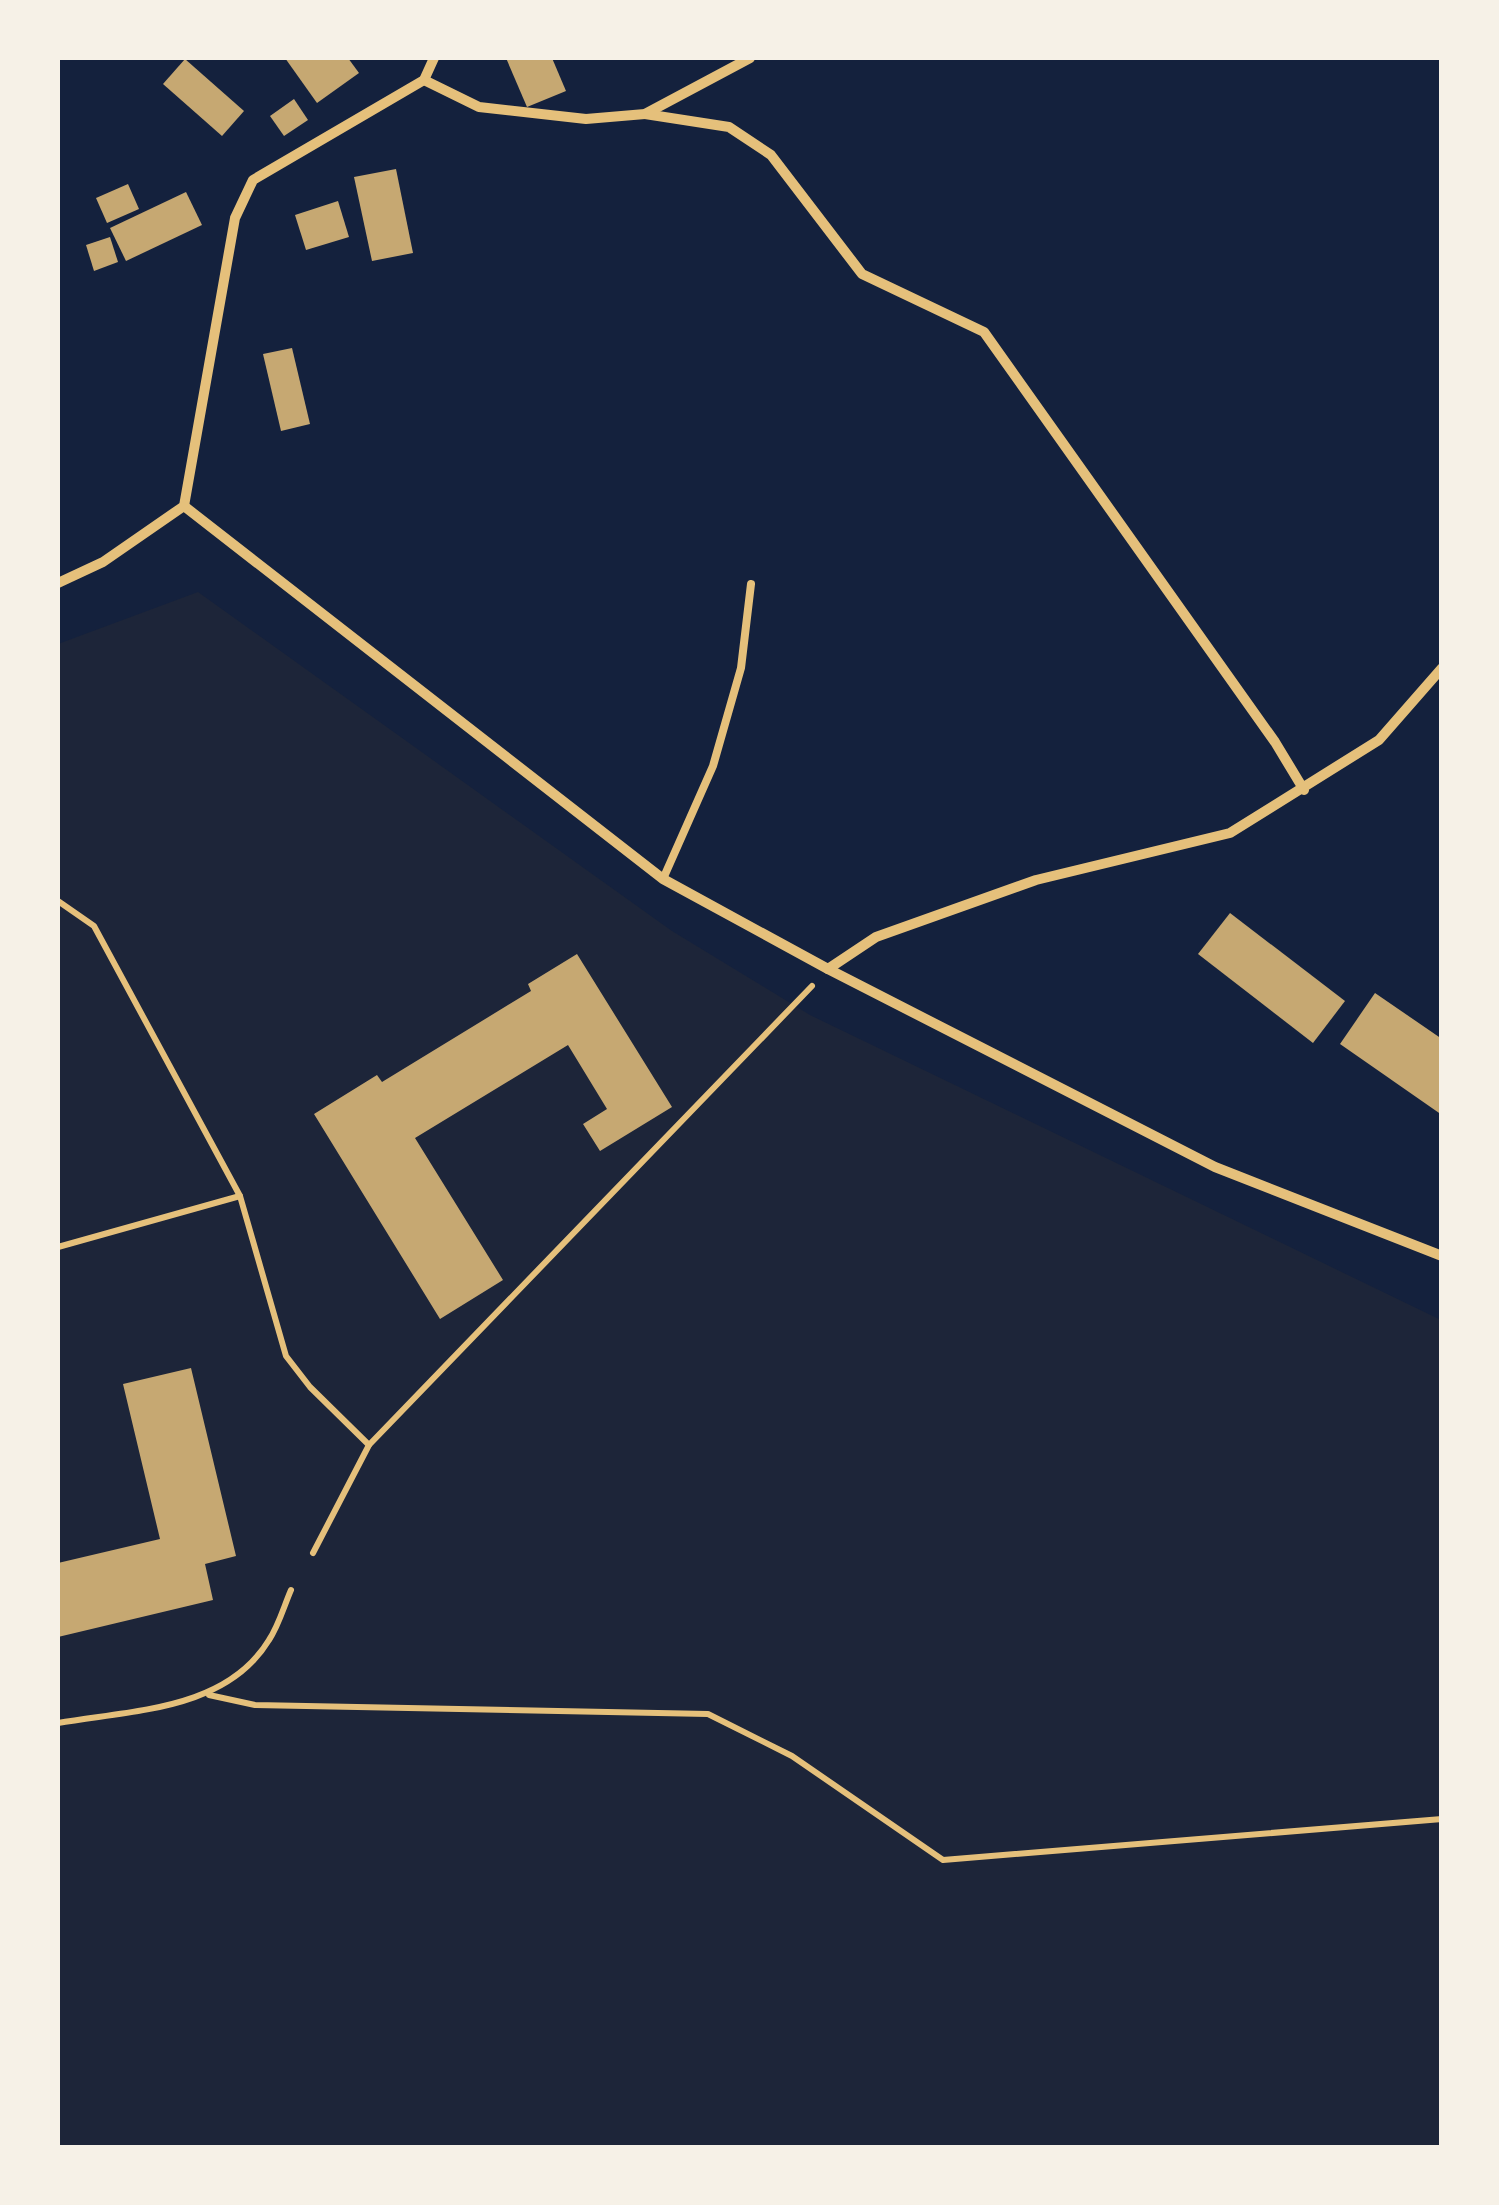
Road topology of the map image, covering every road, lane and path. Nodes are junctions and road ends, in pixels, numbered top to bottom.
1 (434, 58) edge
2 (750, 58) edge
3 (424, 80) junction
4 (645, 114) junction
5 (184, 506) junction
6 (58, 583) edge
7 (751, 584) dead end
8 (1442, 668) edge
9 (1304, 790) junction
10 (663, 878) junction
11 (58, 901) edge
12 (828, 969) junction
13 (240, 1196) junction
14 (58, 1247) edge
15 (1442, 1256) edge
16 (369, 1446) junction
17 (313, 1553) dead end
18 (291, 1590) dead end
19 (208, 1695) junction
20 (58, 1723) edge
21 (1442, 1819) edge

1 - 3 street
2 - 4 street
3 - 4 street
3 - 5 street
4 - 9 street
5 - 6 street
5 - 10 street
7 - 10 lane
8 - 9 street
9 - 12 street
10 - 12 street
11 - 13 path
12 - 15 street
12 - 16 path
13 - 14 path
13 - 16 path
16 - 17 path
18 - 19 path
19 - 20 path
19 - 21 path

